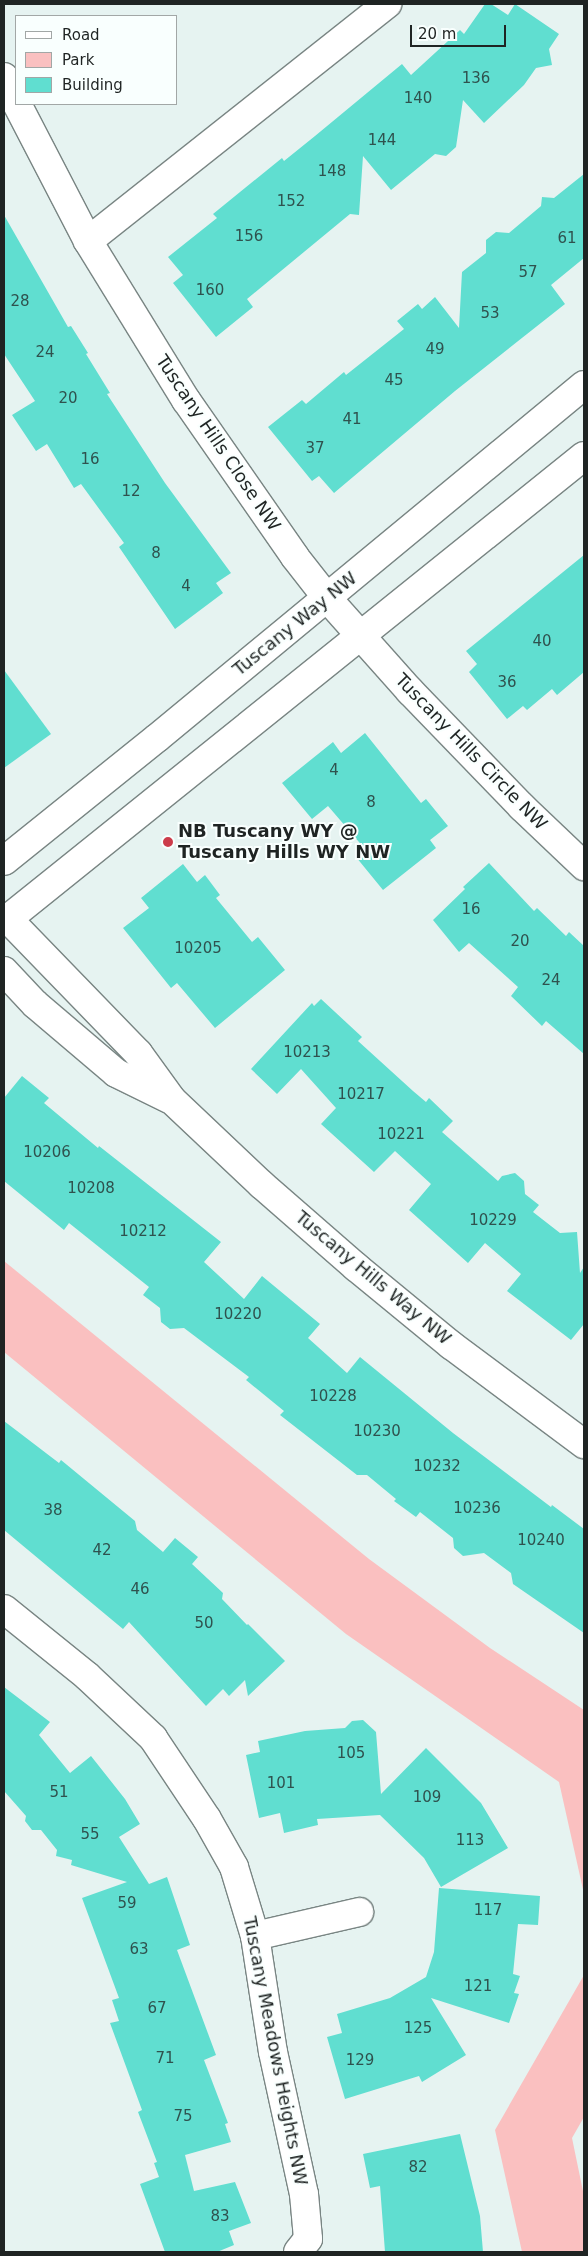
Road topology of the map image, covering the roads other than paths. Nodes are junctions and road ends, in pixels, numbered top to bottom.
1 (387, 4) edge
2 (4, 77) edge
3 (15, 99) edge
4 (18, 105) edge
5 (88, 241) junction
6 (584, 385) edge
7 (584, 456) edge
8 (327, 598) junction
9 (360, 636) junction
10 (4, 861) edge
11 (584, 866) edge
12 (5, 918) edge
13 (4, 971) edge
14 (172, 1100) junction
15 (584, 1444) edge
16 (4, 1609) edge
17 (358, 1912) dead end
18 (255, 1936) junction
19 (298, 2252) edge

1 - 5 street
2 - 3 street, Tuscany Hills Close NW
4 - 5 street, Tuscany Hills Close NW
5 - 8 street, Tuscany Hills Close NW
6 - 8 street, Tuscany Way NW
7 - 9 street
8 - 9 street, Tuscany Hills Close NW
8 - 10 street, Tuscany Way NW
9 - 11 street, Tuscany Hills Circle NW
9 - 12 street
12 - 14 street, Tuscany Hills Way NW
13 - 14 street, Tuscany Hills Way NW
14 - 15 street, Tuscany Hills Way NW
16 - 18 street, Tuscany Meadows Heights NW
17 - 18 street
18 - 19 street, Tuscany Meadows Heights NW

